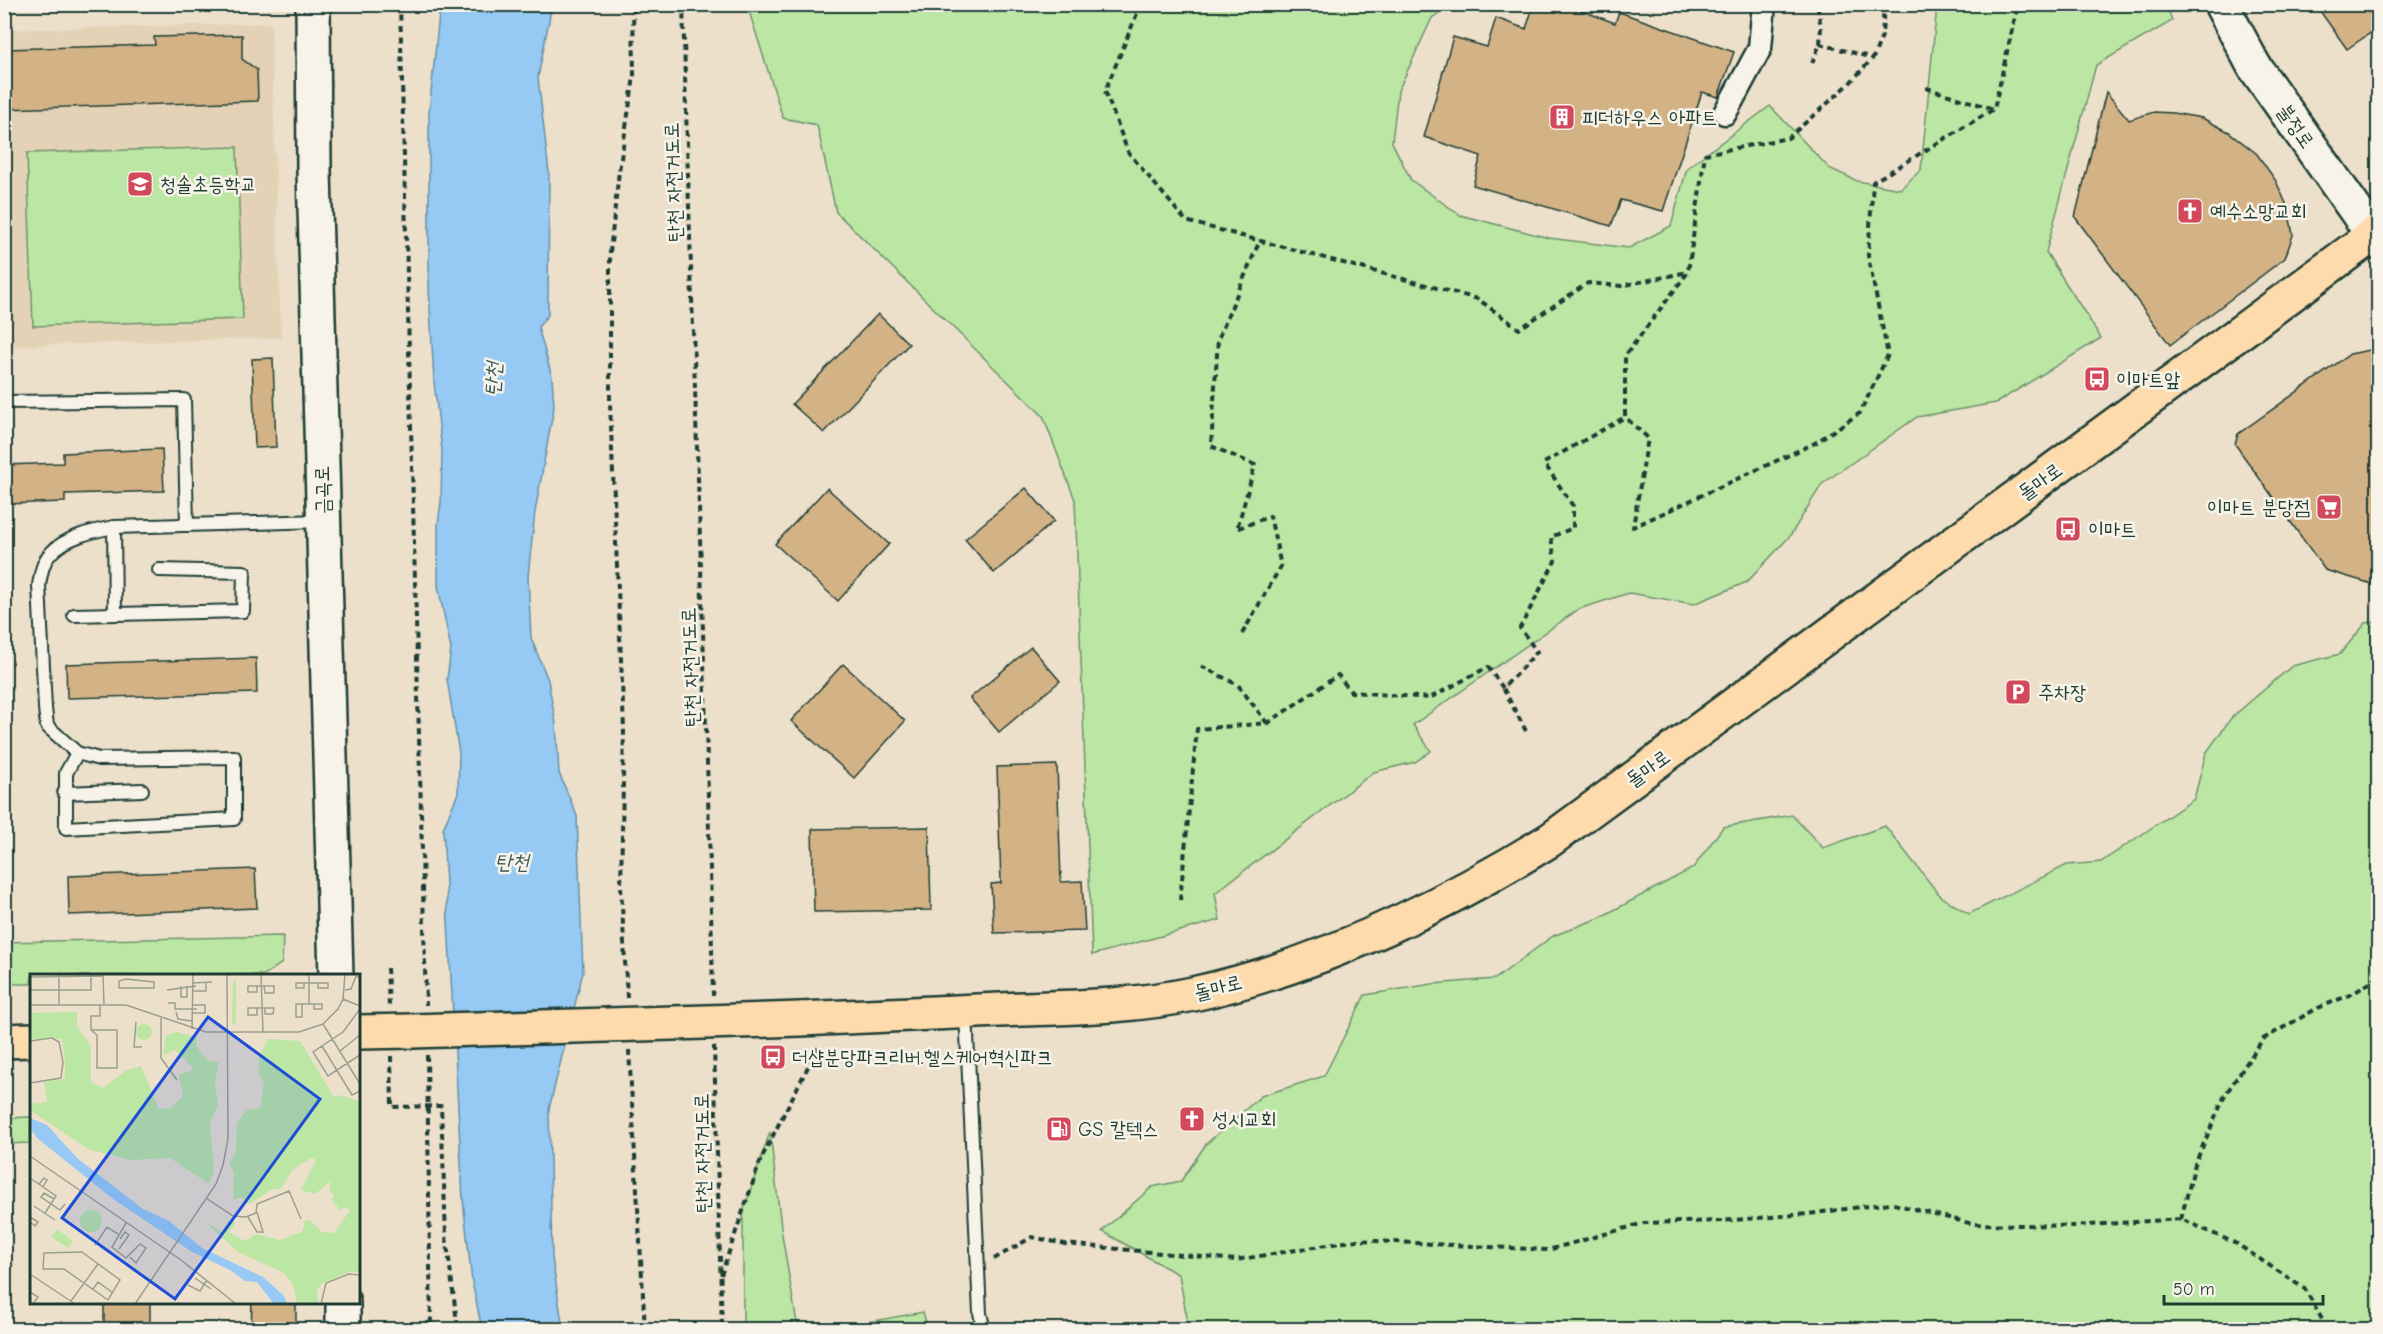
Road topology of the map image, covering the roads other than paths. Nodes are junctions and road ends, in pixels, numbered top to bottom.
1 (314, 4) edge
2 (1764, 4) edge
3 (2221, 4) edge
4 (1725, 113) dead end
5 (2377, 236) edge
6 (4, 402) edge
7 (322, 521) junction
8 (187, 525) junction
9 (114, 527) junction
10 (159, 570) dead end
11 (115, 614) junction
12 (74, 615) dead end
13 (78, 753) junction
14 (142, 790) dead end
15 (64, 793) junction
16 (336, 974) edge
17 (966, 1011) junction
18 (360, 1032) edge
19 (30, 1040) edge
20 (4, 1041) edge
21 (343, 1304) edge
22 (343, 1329) edge
23 (984, 1329) edge

1 - 7 main road, 금곡로
2 - 4 street
3 - 5 main road, 불정로
5 - 17 main road, 돌마로
6 - 8 lane
7 - 8 lane
7 - 16 main road, 금곡로
8 - 9 lane
9 - 11 lane
9 - 13 lane
10 - 11 lane
11 - 12 lane
13 - 15 lane
13 - 15 lane
14 - 15 lane
17 - 18 main road, 돌마로, bridge
17 - 23 lane
19 - 20 main road
21 - 22 main road

